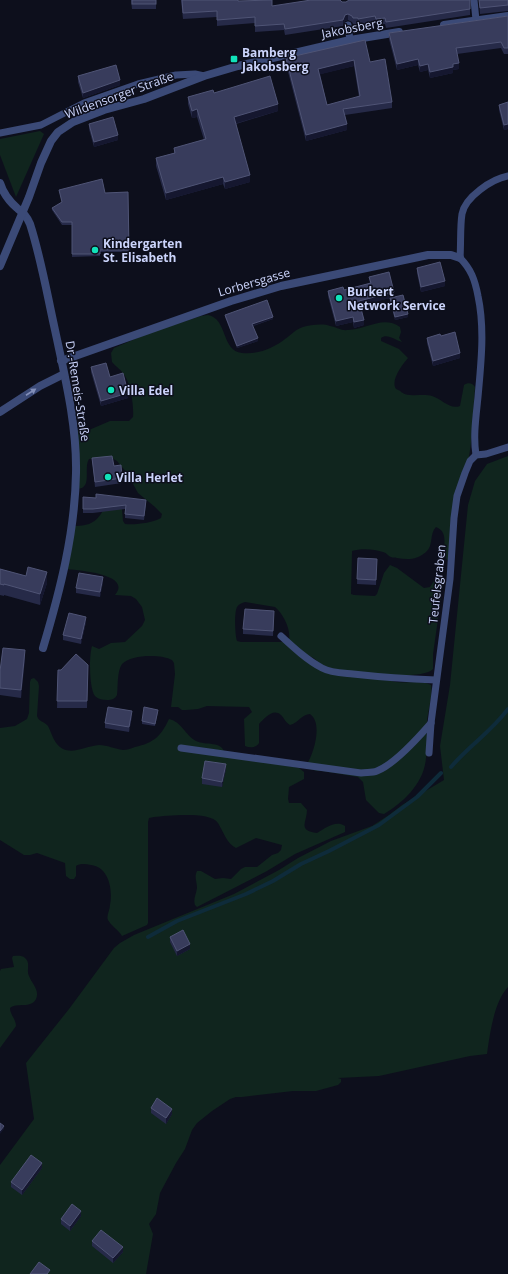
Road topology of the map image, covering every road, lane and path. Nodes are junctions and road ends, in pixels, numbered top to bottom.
1 (474, 0) edge
2 (508, 16) edge
3 (476, 20) junction
4 (348, 25) dead end
5 (439, 26) edge
6 (409, 30) edge
7 (350, 40) junction
8 (204, 76) junction
9 (0, 133) edge
10 (508, 176) edge
11 (1, 187) edge
12 (23, 212) junction
13 (460, 258) junction
14 (0, 266) edge
15 (61, 360) junction
16 (64, 374) junction
17 (0, 412) edge
18 (508, 447) edge
19 (476, 455) junction
20 (281, 636) dead end
21 (43, 648) dead end
22 (436, 680) junction
23 (431, 723) junction
24 (181, 748) dead end
25 (429, 753) dead end

1 - 3 lane
2 - 3 street
3 - 5 street
4 - 7 lane
6 - 7 street, Jakobsberg
7 - 8 street, Jakobsberg
8 - 9 lane
8 - 12 street, Wildensorger Straße
10 - 13 lane
11 - 12 street
12 - 14 street, Wildensorger Straße
12 - 15 street, Dr.-Remeis-Straße
13 - 15 street, Lorbersgasse
13 - 19 lane
15 - 16 street, Dr.-Remeis-Straße
17 -> 16 street
16 - 21 street, Dr.-Remeis-Straße
18 - 19 lane
19 - 22 lane, Teufelsgraben
20 - 22 lane
22 - 23 lane, Teufelsgraben
23 - 24 lane
23 - 25 lane, Teufelsgraben

